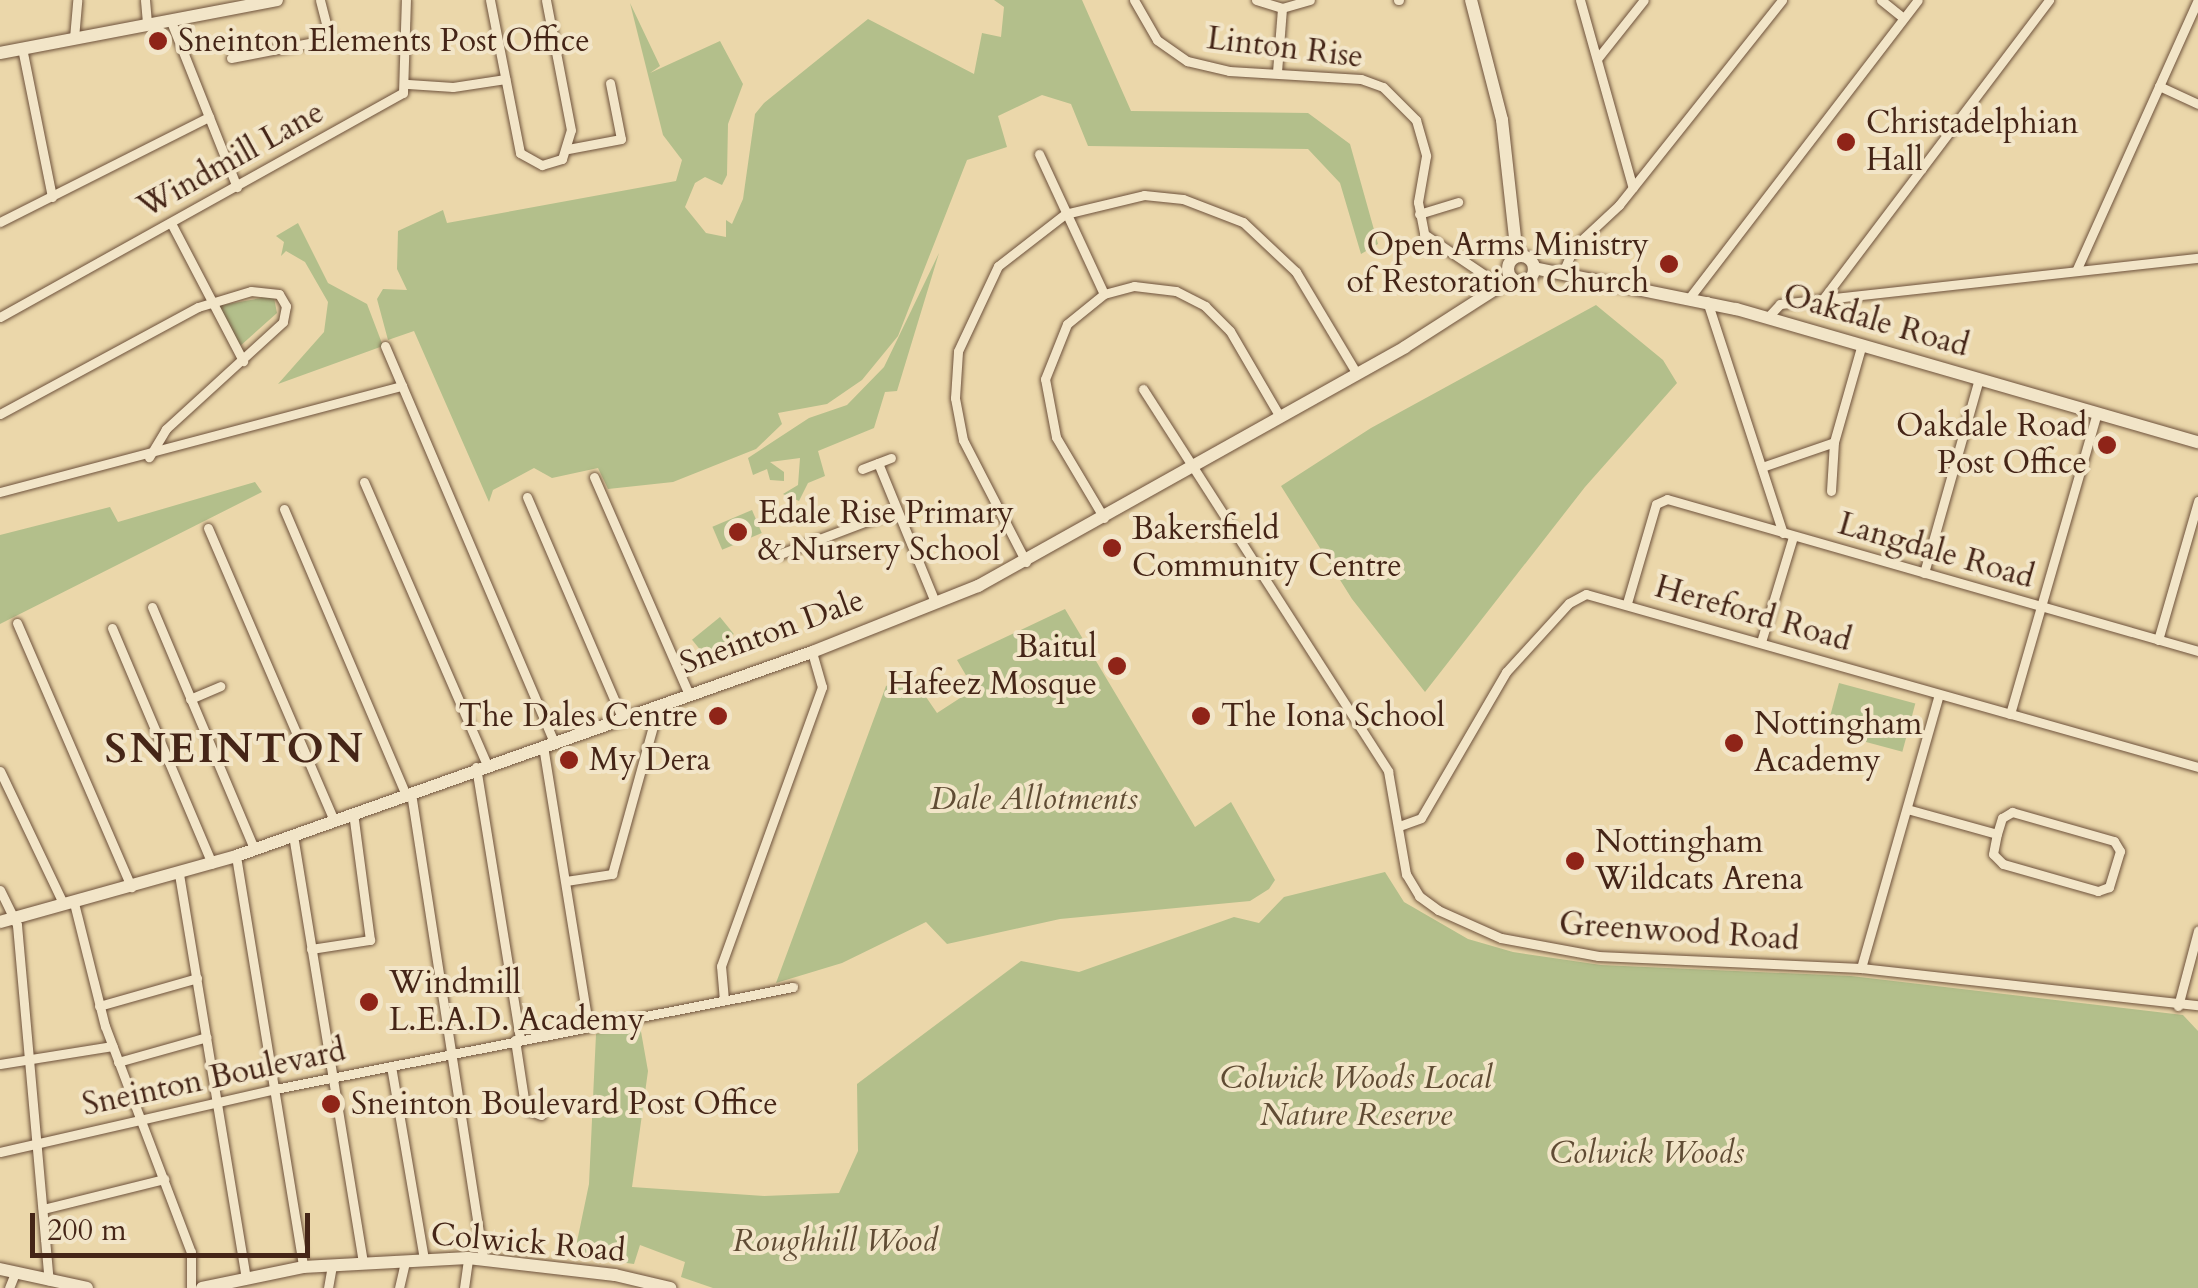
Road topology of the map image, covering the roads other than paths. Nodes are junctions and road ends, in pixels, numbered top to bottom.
1 (78, 0) edge
2 (145, 0) edge
3 (320, 0) edge
4 (406, 0) edge
5 (490, 0) edge
6 (546, 0) edge
7 (1134, 0) edge
8 (1256, 0) edge
9 (1310, 0) edge
10 (1470, 0) edge
11 (1580, 0) edge
12 (1644, 0) edge
13 (1782, 0) edge
14 (1881, 0) edge
15 (1918, 0) edge
16 (2049, 0) edge
17 (2198, 0) edge
18 (271, 1) edge
19 (1282, 8) junction
20 (1904, 18) junction
21 (170, 19) junction
22 (147, 23) junction
23 (74, 38) junction
24 (22, 48) junction
25 (0, 53) edge
26 (232, 58) dead end
27 (1597, 59) junction
28 (1277, 72) junction
29 (505, 80) junction
30 (610, 83) dead end
31 (408, 84) junction
32 (2159, 86) junction
33 (2198, 104) edge
34 (209, 117) junction
35 (568, 149) junction
36 (1038, 154) dead end
37 (238, 187) junction
38 (1633, 188) junction
39 (52, 197) junction
40 (1458, 202) dead end
41 (1065, 214) junction
42 (1418, 214) junction
43 (0, 222) edge
44 (171, 223) junction
45 (1517, 256) junction
46 (2198, 258) edge
47 (1534, 268) junction
48 (1564, 270) junction
49 (2076, 271) junction
50 (1506, 282) junction
51 (1104, 294) junction
52 (1690, 297) junction
53 (1823, 299) junction
54 (212, 300) junction
55 (1707, 301) junction
56 (0, 317) edge
57 (1767, 318) junction
58 (1862, 344) junction
59 (385, 346) dead end
60 (243, 361) junction
61 (1357, 374) junction
62 (1980, 379) junction
63 (402, 386) junction
64 (1143, 389) dead end
65 (2097, 412) junction
66 (0, 414) edge
67 (1280, 416) junction
68 (1834, 442) junction
69 (2198, 442) edge
70 (149, 458) junction
71 (891, 458) dead end
72 (878, 463) junction
73 (1190, 468) junction
74 (1762, 468) junction
75 (862, 469) dead end
76 (594, 476) dead end
77 (364, 482) dead end
78 (1831, 491) dead end
79 (0, 492) edge
80 (527, 497) dead end
81 (2198, 501) edge
82 (284, 509) dead end
83 (896, 510) junction
84 (1104, 518) junction
85 (208, 528) dead end
86 (1788, 535) junction
87 (780, 554) dead end
88 (1026, 562) junction
89 (1924, 573) junction
90 (935, 602) junction
91 (1626, 603) junction
92 (152, 607) dead end
93 (2042, 607) junction
94 (17, 624) dead end
95 (112, 628) dead end
96 (2158, 640) junction
97 (1761, 642) junction
98 (2198, 651) edge
99 (812, 652) junction
100 (220, 686) dead end
101 (688, 692) junction
102 (1939, 694) junction
103 (190, 699) junction
104 (659, 702) junction
105 (2010, 714) junction
106 (621, 715) junction
107 (548, 741) junction
108 (481, 765) junction
109 (2198, 768) edge
110 (0, 771) edge
111 (408, 792) junction
112 (1906, 808) junction
113 (353, 814) junction
114 (334, 820) junction
115 (1402, 826) junction
116 (1997, 834) junction
117 (293, 835) junction
118 (254, 850) junction
119 (236, 856) junction
120 (212, 864) junction
121 (178, 874) junction
122 (566, 881) junction
123 (132, 888) junction
124 (0, 890) edge
125 (69, 904) junction
126 (15, 918) junction
127 (0, 922) edge
128 (2198, 931) edge
129 (311, 949) junction
130 (1861, 968) junction
131 (197, 978) junction
132 (792, 987) dead end
133 (724, 1000) junction
134 (2198, 1005) edge
135 (99, 1006) junction
136 (2178, 1006) junction
137 (588, 1025) junction
138 (207, 1037) junction
139 (518, 1040) junction
140 (112, 1046) junction
141 (452, 1054) junction
142 (29, 1060) junction
143 (118, 1062) junction
144 (0, 1064) edge
145 (391, 1066) junction
146 (334, 1078) junction
147 (275, 1089) junction
148 (217, 1102) junction
149 (541, 1115) dead end
150 (141, 1119) junction
151 (36, 1143) junction
152 (0, 1152) edge
153 (164, 1179) junction
154 (43, 1209) junction
155 (476, 1259) junction
156 (405, 1260) junction
157 (424, 1260) junction
158 (362, 1262) junction
159 (332, 1265) junction
160 (0, 1268) edge
161 (302, 1268) junction
162 (15, 1273) junction
163 (246, 1278) junction
164 (49, 1281) junction
165 (266, 1281) edge
166 (9, 1288) edge
167 (88, 1288) edge
168 (191, 1288) edge
169 (202, 1288) edge
170 (328, 1288) edge
171 (400, 1288) edge
172 (464, 1288) edge
173 (670, 1288) edge

1 - 23 street
2 - 22 street
3 - 26 street
4 - 31 street
5 - 29 street
6 - 35 street
7 - 28 street, Linton Rise
8 - 19 street
9 - 19 street
10 - 45 street
11 - 27 street
12 - 27 street
13 - 38 street
14 - 20 street
15 - 20 street
16 - 53 street
17 - 32 street
18 - 21 street
19 - 28 street
20 - 52 street
21 - 22 street
21 - 34 street
22 - 23 street
23 - 24 street
24 - 25 street
24 - 39 street
27 - 38 street
28 - 42 street, Linton Rise
29 - 31 street
29 - 35 street
30 - 35 street
31 - 37 street, Windmill Lane
32 - 33 street
32 - 49 street
34 - 37 street
34 - 39 street
36 - 41 street
37 - 44 street, Windmill Lane
38 - 48 street
39 - 43 street
40 - 42 street
41 - 51 street
41 - 61 street
41 - 88 street
42 - 50 street
44 - 54 street
44 - 56 street, Windmill Lane
45 - 47 street
45 - 50 street
46 - 49 street
47 - 48 street, Oakdale Road
47 - 50 street, Sneinton Dale
48 - 52 street, Oakdale Road
49 - 53 street
50 - 61 street, Sneinton Dale
51 - 67 street
51 - 84 street
52 - 55 street, Oakdale Road
53 - 57 street
54 - 60 street
54 - 60 street
54 - 66 street
55 - 57 street, Oakdale Road
55 - 74 street
57 - 58 street, Oakdale Road
58 - 62 street, Oakdale Road
58 - 68 street
59 - 63 street
60 - 70 street
61 - 67 street, Sneinton Dale
62 - 65 street, Oakdale Road
62 - 89 street
63 - 70 street
63 - 107 street
64 - 73 street, Greenwood Road
65 - 69 street, Oakdale Road
65 - 93 street
67 - 73 street, Sneinton Dale
68 - 74 street
68 - 78 street
70 - 79 street
71 - 72 street
72 - 75 street
72 - 83 street
73 - 84 street, Sneinton Dale
73 - 115 street, Greenwood Road
74 - 86 street
76 - 101 street
77 - 108 street
80 - 106 street
81 - 96 street
82 - 111 street
83 - 87 street
83 - 90 street
84 - 88 street, Sneinton Dale
85 - 114 street
86 - 89 street, Langdale Road
86 - 91 street, Langdale Road
86 - 97 street
88 - 90 street, Sneinton Dale
89 - 93 street, Langdale Road
90 - 99 street, Sneinton Dale
91 - 97 street, Hereford Road
91 - 115 street, Hereford Road
92 - 103 street
93 - 96 street, Langdale Road
93 - 105 street
94 - 123 street
95 - 120 street
96 - 98 street, Langdale Road
97 - 102 street, Hereford Road
99 - 101 street, Sneinton Dale
99 - 133 street
100 - 103 street
101 - 104 street, Sneinton Dale
102 - 105 street, Hereford Road
102 - 112 street
103 - 118 street
104 - 106 street, Sneinton Dale
104 - 122 street
105 - 109 street, Hereford Road
106 - 107 street, Sneinton Dale
107 - 108 street, Sneinton Dale
107 - 122 street
108 - 111 street, Sneinton Dale
108 - 139 street
110 - 125 street
111 - 113 street, Sneinton Dale
111 - 141 street
112 - 116 street
112 - 130 street
113 - 114 street, Sneinton Dale
113 - 129 street
114 - 117 street, Sneinton Dale
115 - 130 street, Greenwood Road
116 - 116 street
117 - 118 street, Sneinton Dale
117 - 129 street
118 - 119 street, Sneinton Dale
119 - 120 street, Sneinton Dale
119 - 147 street
120 - 121 street, Sneinton Dale
121 - 123 street, Sneinton Dale
121 - 131 street
122 - 137 street
123 - 125 street, Sneinton Dale
124 - 126 street
125 - 126 street, Sneinton Dale
125 - 135 street
126 - 127 street, Sneinton Dale
126 - 142 street
128 - 136 street
129 - 146 street
130 - 136 street, Greenwood Road
131 - 135 street
131 - 138 street
132 - 133 street, Sneinton Boulevard
133 - 137 street, Sneinton Boulevard
134 - 136 street, Greenwood Road
135 - 140 street
137 - 139 street, Sneinton Boulevard
138 - 143 street
138 - 148 street
139 - 141 street, Sneinton Boulevard
139 - 149 street
140 - 142 street
140 - 143 street
141 - 145 street, Sneinton Boulevard
141 - 155 street
142 - 144 street
142 - 151 street
143 - 150 street
145 - 146 street, Sneinton Boulevard
145 - 157 street
146 - 147 street, Sneinton Boulevard
146 - 158 street
147 - 148 street, Sneinton Boulevard
147 - 161 street
148 - 150 street, Sneinton Boulevard
148 - 163 street
150 - 151 street, Sneinton Boulevard
150 - 153 street
151 - 152 street, Sneinton Boulevard
151 - 154 street
153 - 154 street
153 - 168 street
154 - 164 street
155 - 157 street, Colwick Road
155 - 172 street
155 - 173 street, Colwick Road
156 - 157 street, Colwick Road
156 - 158 street, Colwick Road
156 - 171 street
158 - 159 street, Colwick Road
159 - 161 street, Colwick Road
159 - 170 street
160 - 162 street
161 - 165 street, Colwick Road
162 - 164 street
162 - 166 street
163 - 165 street, Colwick Road
163 - 169 street, Colwick Road
164 - 167 street

